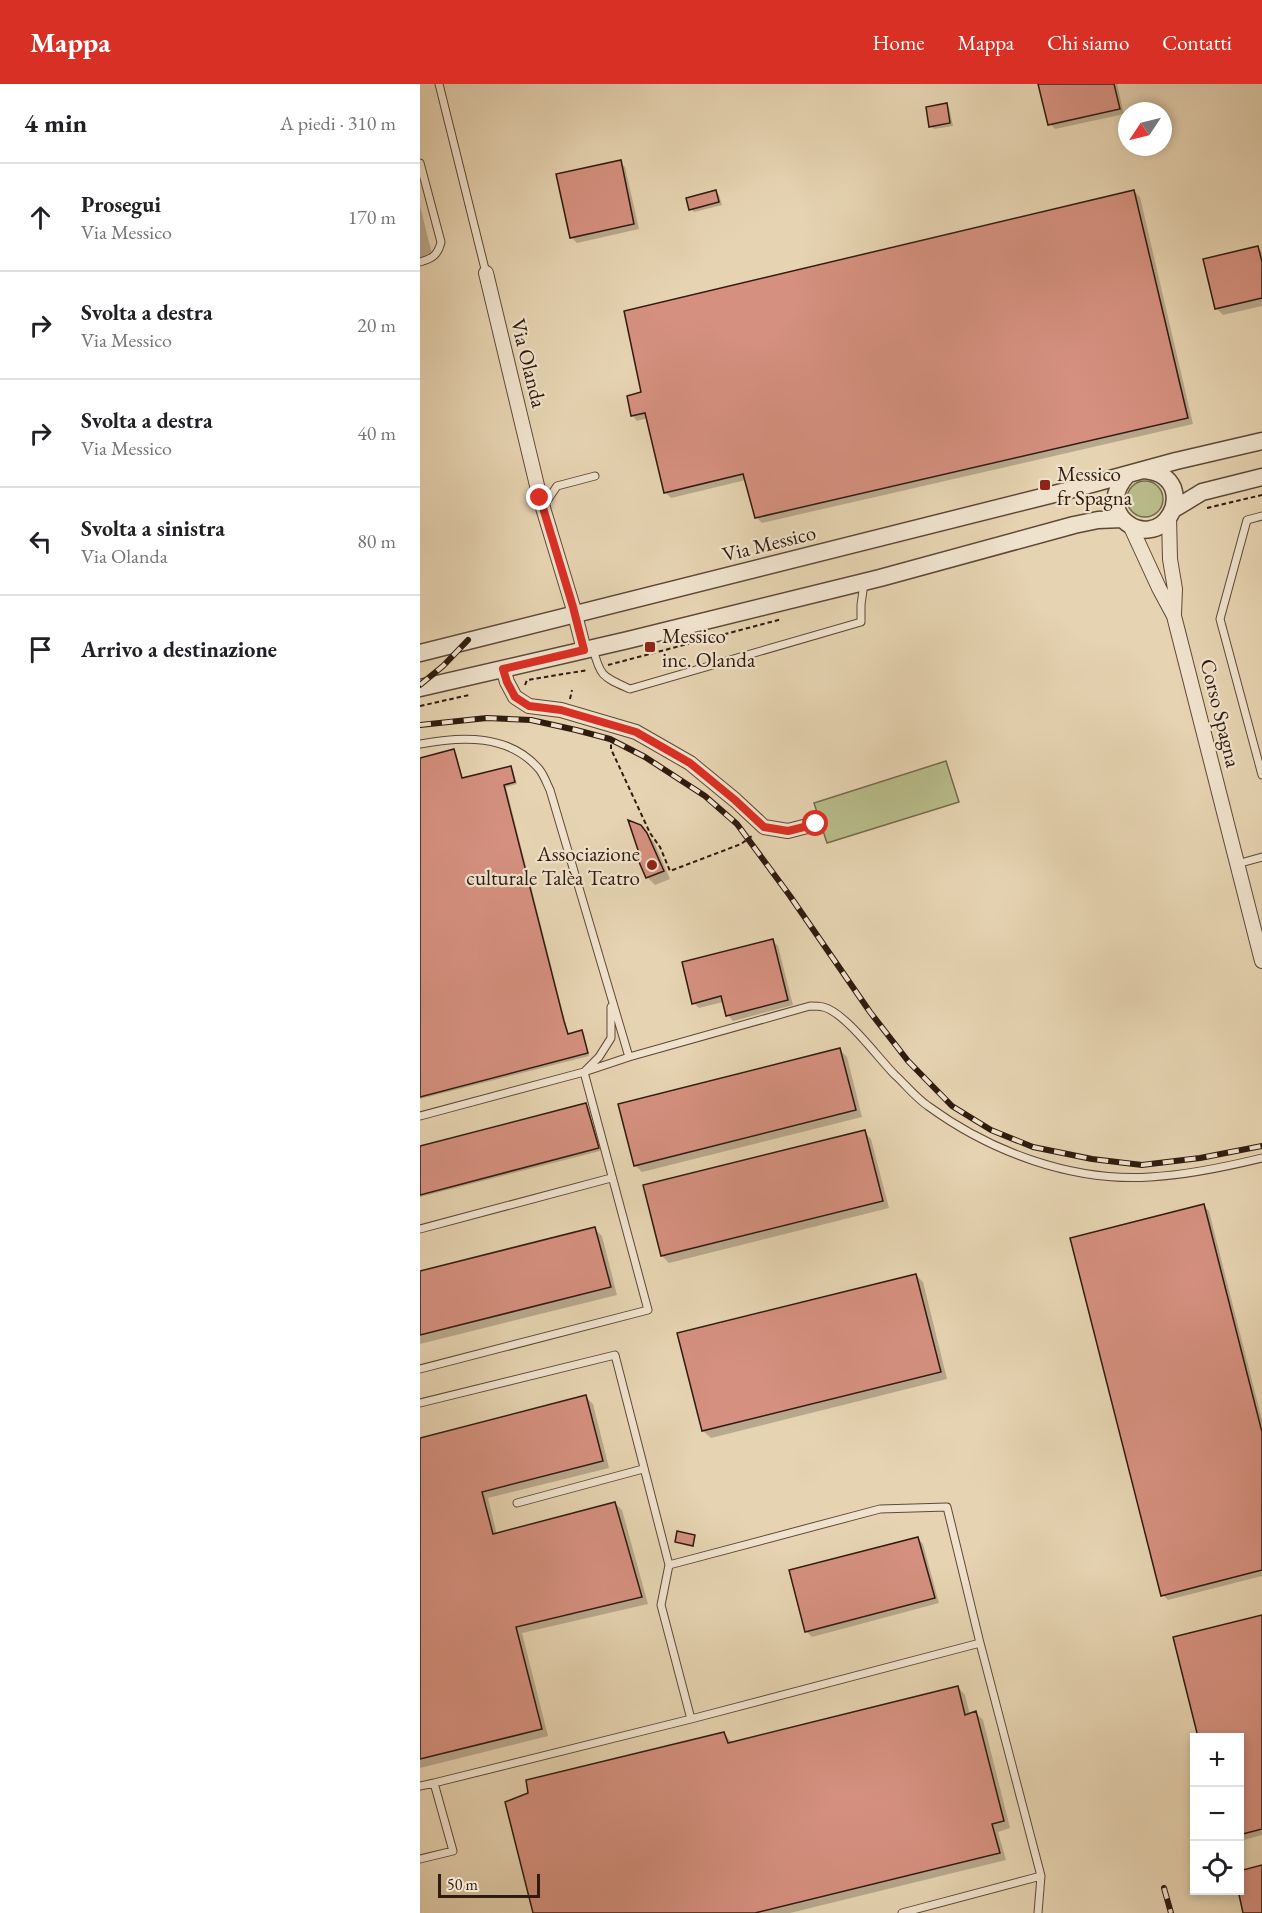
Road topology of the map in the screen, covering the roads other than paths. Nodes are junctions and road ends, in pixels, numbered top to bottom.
1 (439, 84) edge
2 (420, 163) edge
3 (420, 262) edge
4 (486, 273) joint
5 (1262, 441) edge
6 (1135, 472) junction
7 (595, 476) dead end
8 (1262, 477) edge
9 (543, 507) junction
10 (1172, 513) junction
11 (1262, 516) edge
12 (1126, 522) junction
13 (864, 581) junction
14 (575, 615) junction
15 (1174, 616) junction
16 (589, 649) junction
17 (420, 653) edge
18 (503, 669) junction
19 (420, 688) edge
20 (420, 744) edge
21 (1262, 776) edge
22 (816, 824) dead end
23 (1262, 857) edge
24 (1237, 864) junction
25 (1262, 960) edge
26 (611, 999) junction
27 (629, 1057) junction
28 (584, 1072) junction
29 (420, 1116) edge
30 (1262, 1158) edge
31 (611, 1178) junction
32 (420, 1229) edge
33 (420, 1369) edge
34 (420, 1403) edge
35 (643, 1468) junction
36 (517, 1503) dead end
37 (669, 1565) junction
38 (980, 1643) junction
39 (690, 1719) junction
40 (434, 1783) junction
41 (420, 1786) edge
42 (420, 1859) edge
43 (1041, 1876) junction
44 (902, 1913) edge
45 (1038, 1913) edge

1 - 4 lane, Via Olanda
2 - 3 lane
4 - 9 street, Via Olanda
5 - 6 street, Via Messico
6 - 10 street
6 - 12 street
6 - 14 street, Via Messico
7 - 9 lane
8 - 10 street
9 - 14 street, Via Olanda
10 - 12 street
10 - 15 street, Corso Spagna
11 - 21 lane
12 - 13 street
12 - 15 street, Corso Spagna
13 - 16 street
13 - 16 lane
14 - 16 street, Via Olanda
14 - 17 street, Via Messico
15 - 24 street, Corso Spagna
16 - 18 street
18 - 19 street
18 - 22 street
20 - 26 lane
23 - 24 lane
24 - 25 street, Corso Spagna
26 - 27 lane
26 - 28 lane
27 - 28 lane
27 - 30 lane
28 - 29 lane
28 - 31 lane
31 - 32 lane
31 - 33 lane
34 - 35 lane
35 - 36 lane
35 - 37 lane
37 - 38 lane
37 - 39 lane
38 - 39 lane
38 - 43 lane
39 - 40 lane
40 - 41 lane
40 - 42 lane
43 - 44 lane
43 - 45 lane

